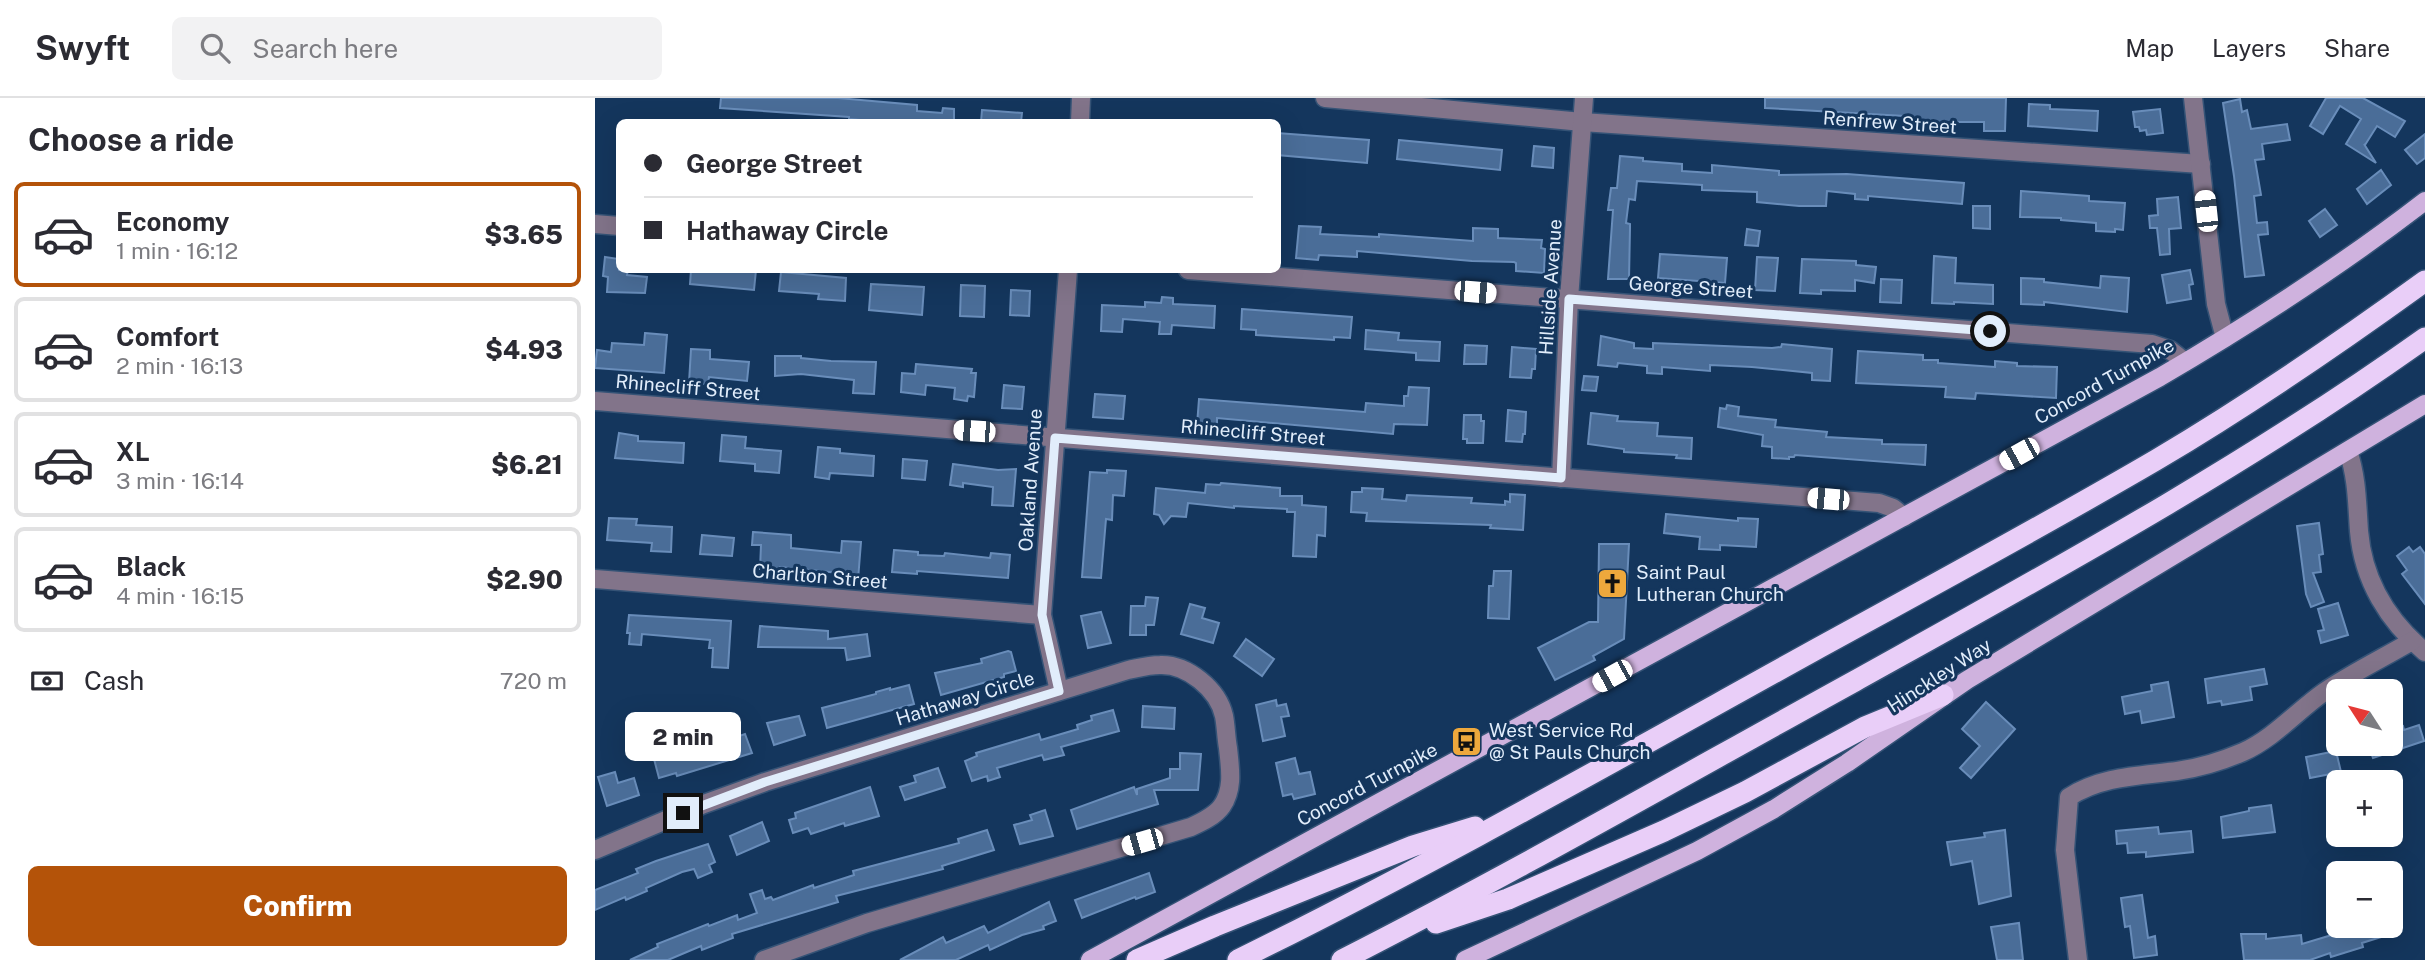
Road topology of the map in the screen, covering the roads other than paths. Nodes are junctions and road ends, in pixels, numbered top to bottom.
1 (1081, 98) edge
2 (1325, 98) edge
3 (1584, 98) edge
4 (2193, 98) edge
5 (1080, 119) edge
6 (1582, 122) junction
7 (2201, 164) junction
8 (2425, 201) edge
9 (595, 224) edge
10 (616, 226) edge
11 (1068, 273) edge
12 (1227, 273) edge
13 (2425, 281) edge
14 (1569, 299) junction
15 (2225, 338) junction
16 (2425, 338) edge
17 (2185, 362) junction
18 (595, 401) edge
19 (2425, 404) edge
20 (1055, 438) junction
21 (2348, 451) junction
22 (1561, 478) junction
23 (1904, 517) junction
24 (595, 579) edge
25 (1042, 615) junction
26 (2418, 646) edge
27 (1059, 691) junction
28 (1943, 695) junction
29 (1520, 813) junction
30 (595, 850) edge
31 (1377, 942) junction
32 (764, 960) edge
33 (1090, 960) edge
34 (1137, 960) edge
35 (1238, 960) edge
36 (1342, 960) edge
37 (1465, 960) edge
38 (2078, 960) edge

1 - 5 street
2 - 6 street, Renfrew Street
3 - 6 street, Hillside Avenue
4 - 7 street
6 - 7 street, Renfrew Street
6 - 14 street, Hillside Avenue
7 - 15 street
8 - 15 main road, Concord Turnpike
9 - 10 street
11 - 20 street, Oakland Avenue
12 - 14 street, George Street
13 - 29 highway
14 - 17 street, George Street
14 - 22 street, Hillside Avenue
15 - 17 main road, Concord Turnpike
16 - 31 highway
17 - 23 main road, Concord Turnpike
18 - 20 street, Rhinecliff Street
19 - 21 main road, Hinckley Way
20 - 22 street, Rhinecliff Street
20 - 25 street, Oakland Avenue
21 - 26 street
21 - 28 main road, Hinckley Way
22 - 23 street, Rhinecliff Street
23 - 33 main road, Concord Turnpike
24 - 25 street, Charlton Street
25 - 27 street, Oakland Avenue
26 - 38 street
27 - 30 street, Hathaway Circle
27 - 32 street, Hathaway Circle
28 - 31 highway
28 - 37 main road, Hinckley Way
29 - 34 highway
29 - 35 highway
31 - 36 highway

